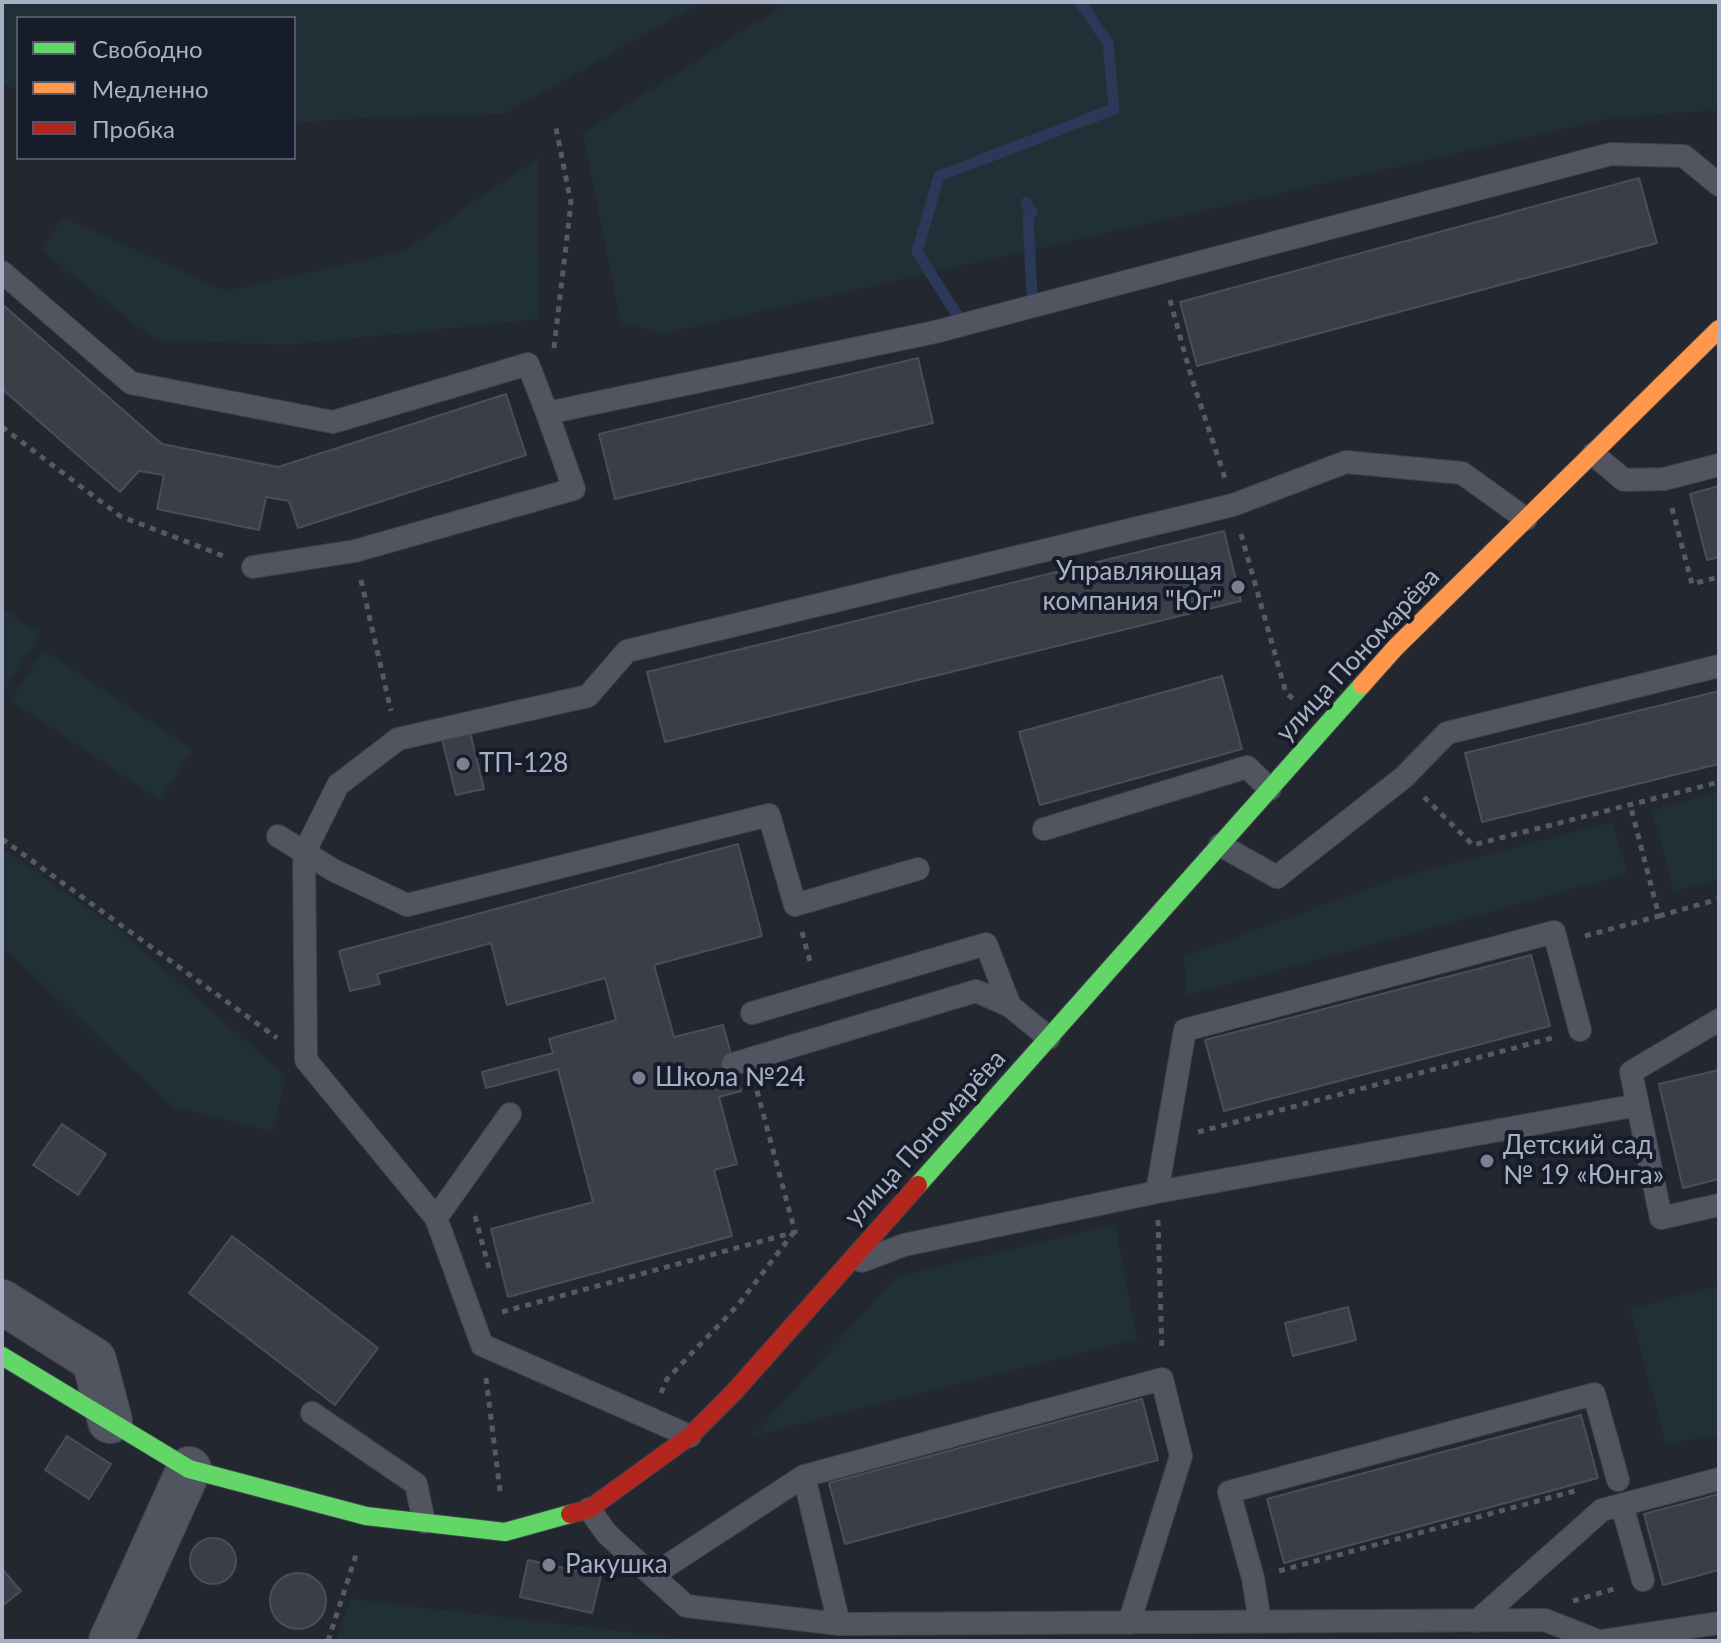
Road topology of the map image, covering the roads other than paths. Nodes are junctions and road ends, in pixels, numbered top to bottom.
1 (1719, 185) edge
2 (2, 272) edge
3 (1719, 329) edge
4 (547, 413) junction
5 (1593, 454) junction
6 (1719, 465) edge
7 (1526, 519) junction
8 (253, 567) road end
9 (1719, 666) edge
10 (1270, 789) junction
11 (1044, 829) dead end
12 (278, 836) dead end
13 (1220, 845) junction
14 (304, 853) junction
15 (918, 869) dead end
16 (1010, 1006) junction
17 (752, 1013) dead end
18 (1719, 1020) edge
19 (1580, 1030) road end
20 (1049, 1038) junction
21 (741, 1062) road end
22 (1638, 1105) junction
23 (510, 1114) dead end
24 (1157, 1192) junction
25 (1719, 1205) edge
26 (441, 1211) junction
27 (845, 1267) junction
28 (2, 1302) edge
29 (2, 1356) edge
30 (312, 1413) dead end
31 (110, 1421) junction
32 (690, 1436) junction
33 (189, 1469) junction
34 (804, 1476) junction
35 (1719, 1479) edge
36 (1618, 1480) road end
37 (1622, 1505) junction
38 (589, 1509) junction
39 (424, 1522) junction
40 (653, 1575) junction
41 (1643, 1580) road end
42 (1477, 1621) junction
43 (1260, 1622) junction
44 (1129, 1623) junction
45 (1719, 1623) edge
46 (839, 1624) junction
47 (111, 1641) edge
48 (1599, 1641) edge

1 - 4 lane
2 - 4 lane
3 - 5 street, улица Пономарёва
4 - 8 lane
5 - 6 lane
5 - 7 street, улица Пономарёва
7 - 10 street, улица Пономарёва
7 - 14 lane
9 - 13 lane
10 - 11 lane
10 - 13 street, улица Пономарёва
12 - 14 lane
13 - 20 street, улица Пономарёва
14 - 15 lane
14 - 26 lane
16 - 17 lane
16 - 20 lane
16 - 21 lane
18 - 22 lane
19 - 24 lane
20 - 27 street, улица Пономарёва
22 - 24 lane
22 - 25 lane
23 - 26 lane
24 - 27 lane
26 - 32 lane
27 - 32 street, улица Пономарёва
28 - 31 street
29 - 31 street, улица Пономарёва
30 - 39 lane
31 - 33 street, улица Пономарёва
32 - 38 street, улица Пономарёва
33 - 39 street, улица Пономарёва
33 - 47 street
34 - 40 lane
34 - 44 lane
34 - 46 lane
35 - 37 lane
36 - 43 lane
37 - 41 lane
37 - 42 lane
38 - 39 street, улица Пономарёва
38 - 40 lane
40 - 46 lane
42 - 43 lane
42 - 48 lane
43 - 44 lane
44 - 46 lane
45 - 48 lane

